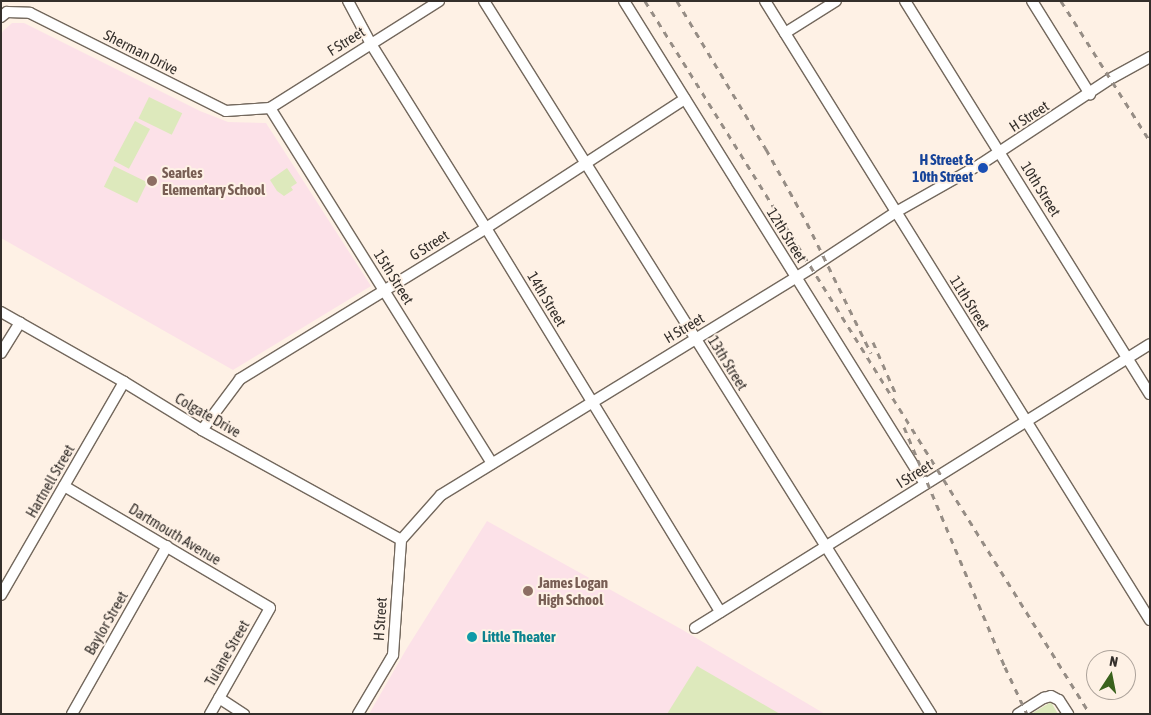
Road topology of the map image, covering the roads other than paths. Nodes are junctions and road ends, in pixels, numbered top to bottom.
1 (348, 1) edge
2 (439, 1) edge
3 (484, 1) edge
4 (624, 1) edge
5 (765, 1) edge
6 (836, 1) edge
7 (905, 1) edge
8 (1032, 1) edge
9 (1, 17) edge
10 (785, 33) junction
11 (370, 44) junction
12 (1150, 58) edge
13 (1090, 94) junction
14 (685, 99) junction
15 (270, 108) junction
16 (1000, 152) junction
17 (584, 164) junction
18 (896, 212) junction
19 (486, 228) junction
20 (795, 277) junction
21 (384, 290) junction
22 (1, 312) edge
23 (20, 322) junction
24 (695, 339) junction
25 (1150, 344) edge
26 (1, 353) edge
27 (1128, 358) junction
28 (124, 382) junction
29 (1150, 394) edge
30 (592, 402) junction
31 (1026, 422) junction
32 (202, 430) junction
33 (492, 463) junction
34 (925, 484) junction
35 (64, 486) junction
36 (401, 540) junction
37 (167, 546) junction
38 (826, 548) junction
39 (1, 595) edge
40 (270, 608) joint
41 (720, 612) junction
42 (1150, 620) edge
43 (695, 628) dead end
44 (219, 698) junction
45 (72, 714) edge
46 (210, 714) edge
47 (244, 714) edge
48 (358, 714) edge
49 (931, 714) edge
50 (1018, 714) edge
51 (1068, 714) edge

1 - 11 street, 14th Street
2 - 11 street, F Street
3 - 17 street, 13th Street
4 - 14 street, 12th Street
5 - 10 street, 11th Street
6 - 10 street
7 - 16 street, 10th Street
8 - 13 street
9 - 15 street, Sherman Drive
10 - 18 street, 11th Street
11 - 15 street, F Street
11 - 19 street, 14th Street
12 - 13 street, H Street
13 - 16 street, H Street
14 - 17 street, G Street
14 - 20 street, 12th Street
15 - 21 street, 15th Street
16 - 18 street, H Street
16 - 27 street, 10th Street
17 - 19 street, G Street
17 - 24 street, 13th Street
18 - 20 street, H Street
18 - 31 street, 11th Street
19 - 21 street, G Street
19 - 30 street, 14th Street
20 - 24 street, H Street
20 - 34 street, 12th Street
21 - 32 street, G Street
21 - 33 street, 15th Street
22 - 23 street, Colgate Drive
23 - 26 street
23 - 28 street, Colgate Drive
24 - 30 street, H Street
24 - 38 street, 13th Street
25 - 27 street, I Street
27 - 29 street, 10th Street
27 - 31 street, I Street
28 - 32 street, Colgate Drive
28 - 35 street, Hartnell Street
30 - 33 street, H Street
30 - 41 street, 14th Street
31 - 34 street, I Street
31 - 42 street, 11th Street
32 - 36 street, Colgate Drive
33 - 36 street, H Street
34 - 38 street, I Street
35 - 37 street, Dartmouth Avenue
35 - 39 street, Hartnell Street
36 - 48 street, H Street
37 - 40 street, Dartmouth Avenue
37 - 45 street, Baylor Street
38 - 41 street, I Street
38 - 49 street, 13th Street
40 - 44 street, Tulane Street
41 - 43 street, I Street
44 - 46 street, Tulane Street
44 - 47 street
50 - 51 street

